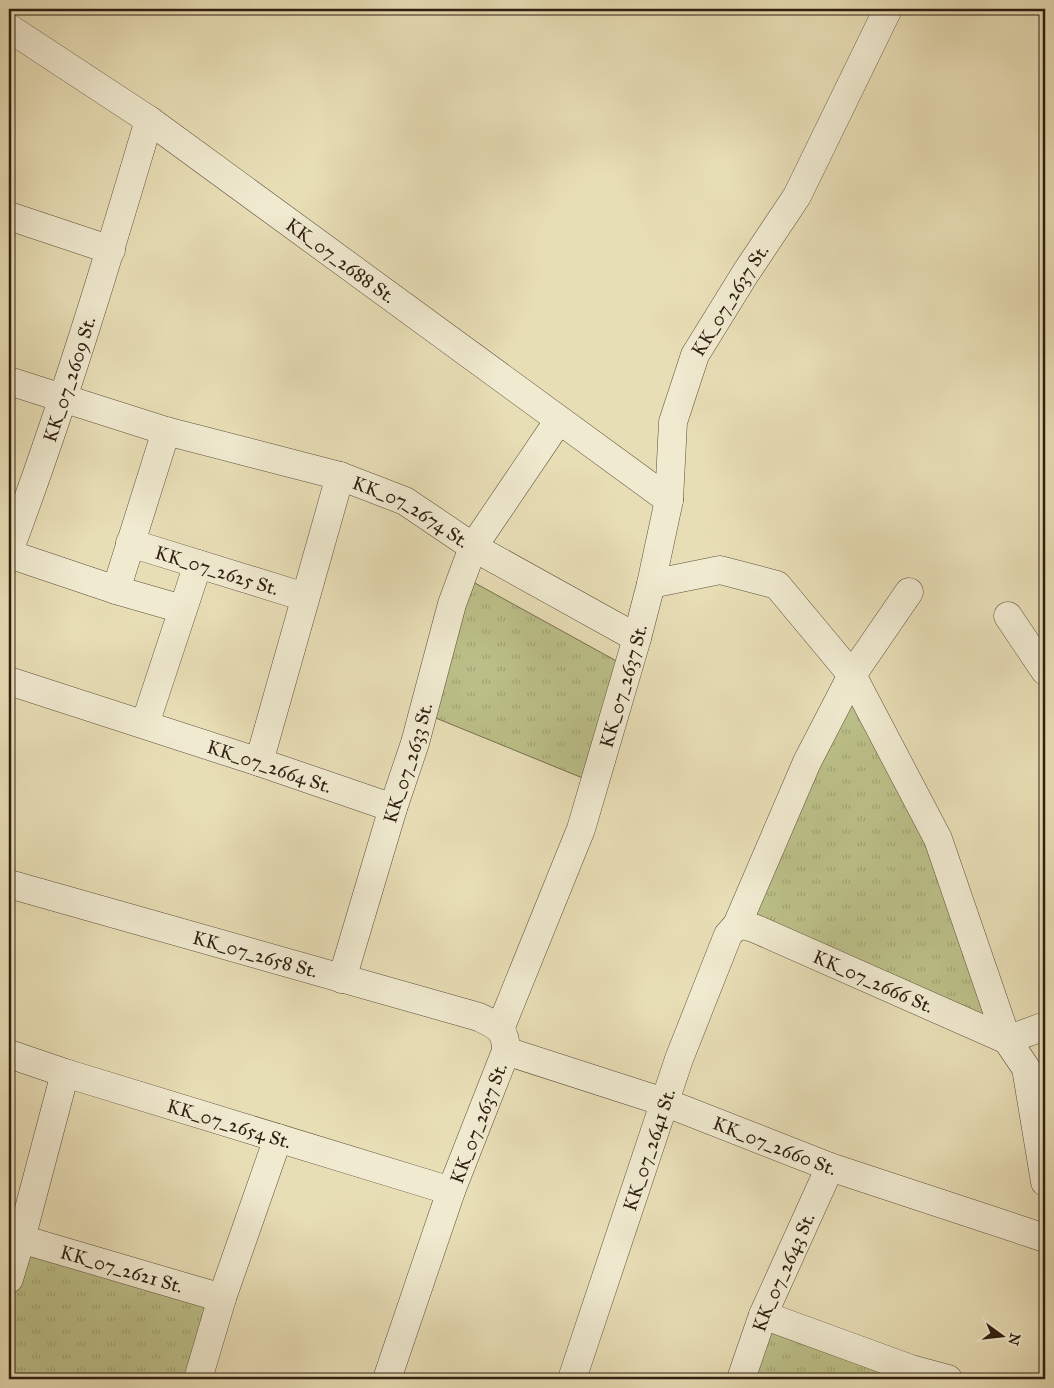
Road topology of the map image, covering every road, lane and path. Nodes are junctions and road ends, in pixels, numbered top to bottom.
1 (888, 9) edge
2 (9, 28) edge
3 (149, 120) junction
4 (9, 216) edge
5 (111, 250) junction
6 (9, 382) edge
7 (64, 398) junction
8 (560, 420) junction
9 (166, 431) junction
10 (340, 476) junction
11 (669, 500) junction
12 (17, 504) edge
13 (130, 543) junction
14 (473, 547) junction
15 (9, 553) edge
16 (198, 564) junction
17 (652, 584) junction
18 (116, 590) junction
19 (909, 592) dead end
20 (305, 597) junction
21 (182, 609) junction
22 (1008, 616) dead end
23 (637, 638) junction
24 (1045, 671) edge
25 (852, 675) junction
26 (9, 681) edge
27 (145, 724) junction
28 (259, 762) junction
29 (393, 808) junction
30 (9, 884) edge
31 (737, 925) junction
32 (342, 979) junction
33 (1045, 1026) edge
34 (503, 1040) junction
35 (1008, 1040) junction
36 (9, 1054) edge
37 (65, 1073) junction
38 (664, 1102) junction
39 (278, 1138) junction
40 (830, 1167) junction
41 (1045, 1182) edge
42 (451, 1191) junction
43 (1045, 1238) edge
44 (21, 1239) junction
45 (9, 1279) edge
46 (222, 1298) junction
47 (763, 1315) junction
48 (910, 1374) edge
49 (198, 1379) edge
50 (387, 1379) edge
51 (572, 1379) edge
52 (741, 1379) edge
53 (948, 1379) edge

1 - 11 street, KK_07_2637 St.
2 - 3 street, KK_07_2688 St.
3 - 5 street, KK_07_2609 St.
3 - 8 street, KK_07_2688 St.
4 - 5 street
5 - 7 street, KK_07_2609 St.
6 - 7 street, KK_07_2674 St.
7 - 9 street, KK_07_2674 St.
7 - 12 street, KK_07_2609 St.
8 - 11 street, KK_07_2688 St.
8 - 14 street, KK_07_2633 St.
9 - 10 street, KK_07_2674 St.
9 - 13 street
10 - 14 street, KK_07_2674 St.
10 - 20 street, KK_07_2625 St.
11 - 17 street, KK_07_2637 St.
12 - 15 street, KK_07_2609 St.
13 - 16 street, KK_07_2625 St.
13 - 18 street
14 - 23 street, KK_07_2674 St.
14 - 29 street, KK_07_2633 St.
15 - 18 street, KK_07_2609 St.
16 - 20 street, KK_07_2625 St.
16 - 21 street
17 - 23 street, KK_07_2637 St.
17 - 25 street
18 - 21 street, KK_07_2609 St.
19 - 25 street, KK_07_2641 St.
20 - 28 street, KK_07_2625 St.
21 - 27 street
22 - 24 street
23 - 34 street, KK_07_2637 St.
25 - 31 street, KK_07_2641 St.
25 - 35 street
26 - 27 street, KK_07_2664 St.
27 - 28 street, KK_07_2664 St.
28 - 29 street, KK_07_2664 St.
29 - 32 street, KK_07_2633 St.
30 - 32 street, KK_07_2658 St.
31 - 35 street, KK_07_2666 St.
31 - 38 street, KK_07_2641 St.
32 - 34 street, KK_07_2658 St.
33 - 35 street
34 - 38 street, KK_07_2660 St.
34 - 42 street, KK_07_2637 St.
35 - 41 street
36 - 37 street, KK_07_2654 St.
37 - 39 street, KK_07_2654 St.
37 - 44 street
38 - 40 street, KK_07_2660 St.
38 - 51 street, KK_07_2641 St.
39 - 42 street, KK_07_2654 St.
39 - 46 street
40 - 43 street, KK_07_2660 St.
40 - 47 street, KK_07_2643 St.
42 - 50 street, KK_07_2637 St.
44 - 45 street
44 - 46 street, KK_07_2621 St.
46 - 49 street
47 - 48 street
47 - 52 street, KK_07_2643 St.
48 - 53 street

